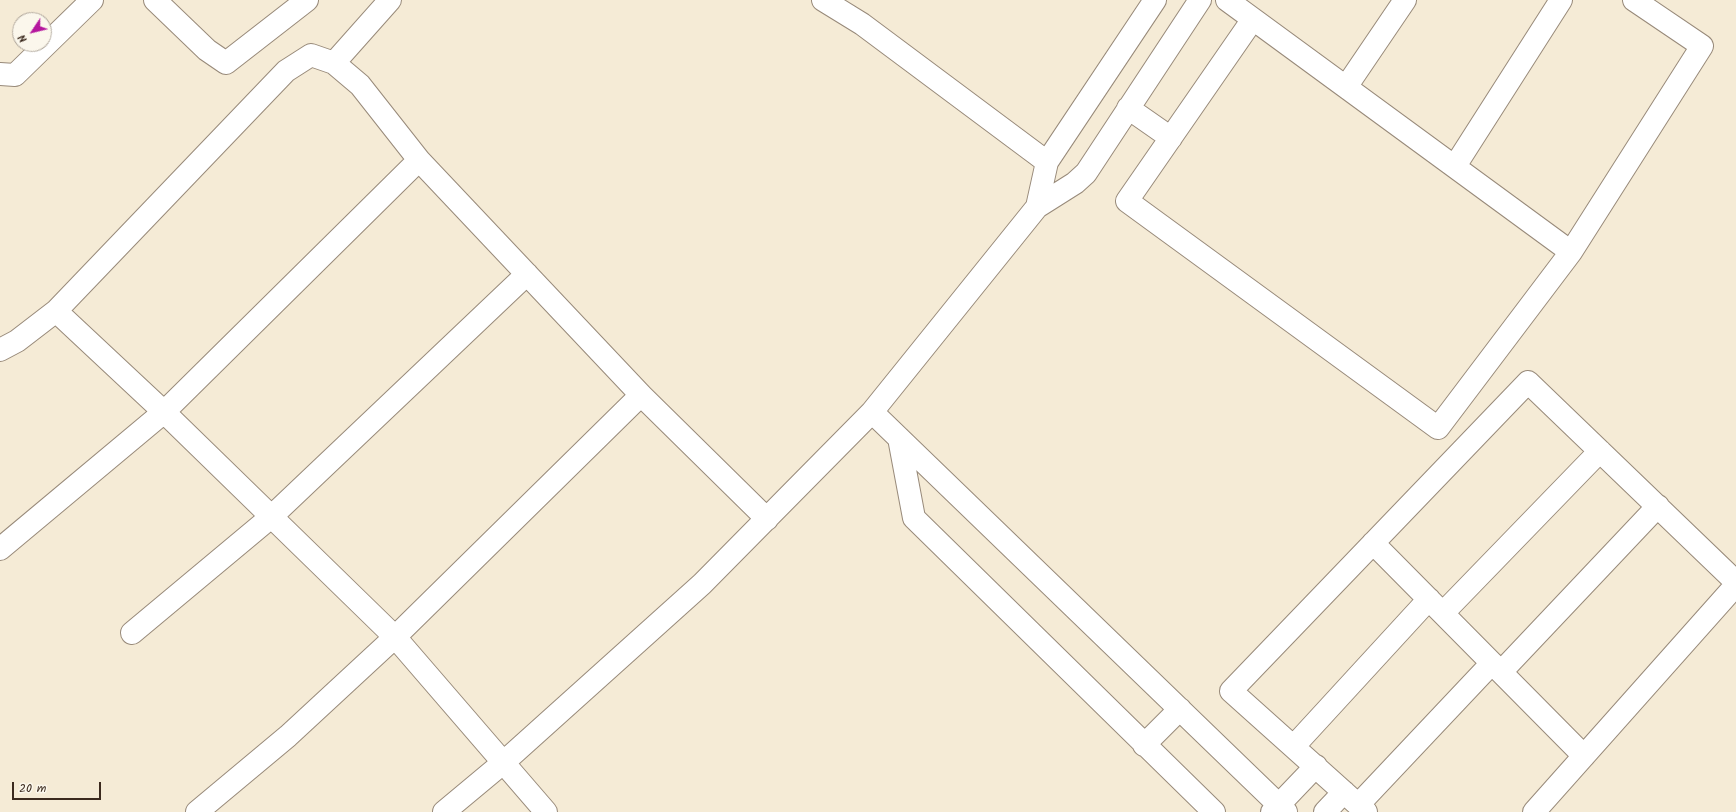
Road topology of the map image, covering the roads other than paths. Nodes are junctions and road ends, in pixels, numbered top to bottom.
1 (155, 0) edge
2 (307, 0) edge
3 (390, 0) edge
4 (823, 0) edge
5 (1155, 0) edge
6 (1200, 0) edge
7 (1227, 0) edge
8 (1405, 0) edge
9 (1561, 0) edge
10 (1634, 0) edge
11 (88, 1) edge
12 (1253, 19) junction
13 (334, 63) junction
14 (0, 74) edge
15 (1346, 87) junction
16 (1128, 108) junction
17 (1171, 138) junction
18 (419, 160) junction
19 (1047, 162) junction
20 (1455, 166) junction
21 (1037, 207) junction
22 (1571, 252) junction
23 (527, 274) junction
24 (56, 311) junction
25 (0, 350) edge
26 (641, 395) junction
27 (164, 412) junction
28 (872, 412) junction
29 (899, 438) junction
30 (1600, 451) junction
31 (1658, 506) junction
32 (271, 517) junction
33 (766, 519) junction
34 (1373, 543) junction
35 (0, 549) edge
36 (1736, 582) edge
37 (1736, 585) edge
38 (1436, 606) junction
39 (132, 633) dead end
40 (395, 637) junction
41 (1497, 668) junction
42 (1180, 709) junction
43 (1144, 745) junction
44 (1294, 746) junction
45 (1584, 756) junction
46 (504, 762) junction
47 (1316, 766) junction
48 (1356, 803) edge
49 (1279, 810) edge
50 (197, 812) edge
51 (444, 812) edge
52 (546, 812) edge
53 (1214, 812) edge
54 (1325, 812) edge
55 (1534, 812) edge

1 - 2 street
3 - 13 street
4 - 19 street
5 - 19 street
6 - 16 street
7 - 12 street
8 - 15 street
9 - 20 street
10 - 22 street
11 - 14 street
12 - 15 street
12 - 17 street
13 - 18 street
13 - 24 street
15 - 20 street
16 - 17 street
16 - 21 street
17 - 22 street
18 - 23 street
18 - 27 street
19 - 21 street
20 - 22 street
21 - 28 street
23 - 26 street
23 - 32 street
24 - 25 street
24 - 27 street
26 - 33 street
26 - 40 street
27 - 32 street
27 - 35 street
28 - 29 street
28 - 33 street
29 - 42 street
29 - 43 street
30 - 31 street
30 - 34 street
30 - 38 street
31 - 36 street
31 - 41 street
32 - 39 street
32 - 40 street
33 - 46 street
34 - 38 street
34 - 44 street
37 - 45 street
38 - 41 street
38 - 44 street
40 - 46 street
40 - 50 street
41 - 45 street
41 - 48 street
42 - 43 street
42 - 49 street
43 - 53 street
44 - 47 street
45 - 55 street
46 - 51 street
46 - 52 street
47 - 48 street
47 - 49 street
48 - 54 street

